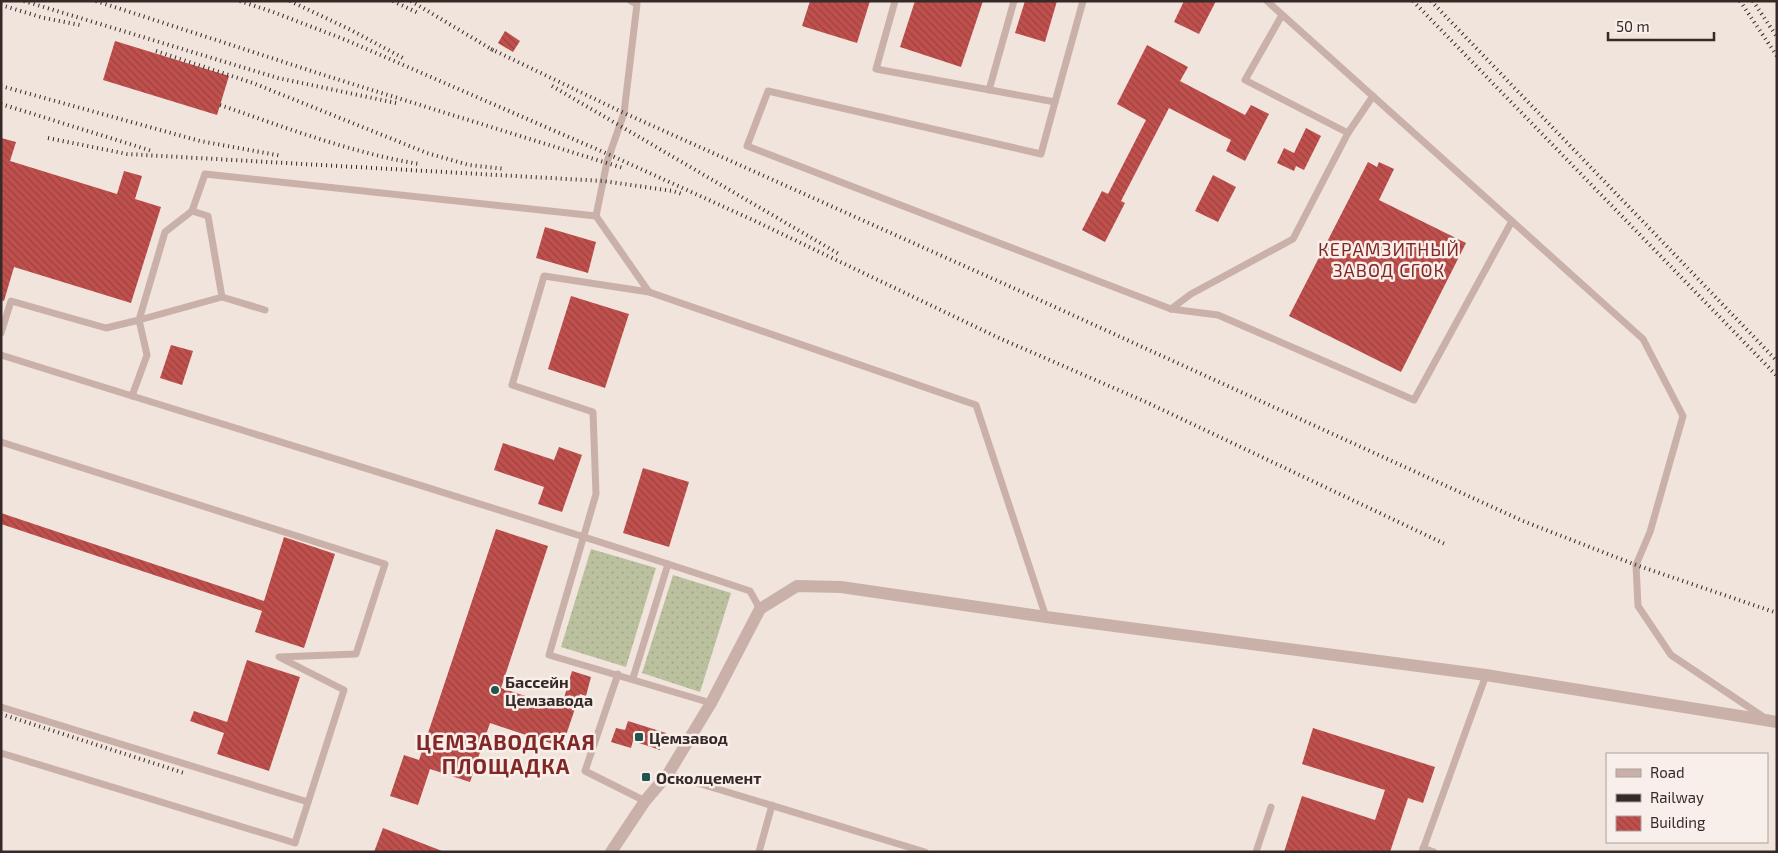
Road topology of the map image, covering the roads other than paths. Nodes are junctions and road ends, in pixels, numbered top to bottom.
1 (631, 1) edge
2 (895, 1) edge
3 (1014, 1) edge
4 (1083, 1) edge
5 (1267, 1) edge
6 (1282, 15) junction
7 (989, 90) junction
8 (1373, 96) junction
9 (1055, 102) junction
10 (1348, 132) junction
11 (192, 211) junction
12 (596, 216) junction
13 (1512, 221) junction
14 (649, 292) junction
15 (222, 297) junction
16 (1171, 309) junction
17 (265, 310) dead end
18 (139, 320) junction
19 (1, 333) edge
20 (1, 354) edge
21 (132, 396) junction
22 (1, 442) edge
23 (584, 536) junction
24 (668, 564) junction
25 (760, 609) junction
26 (1046, 617) junction
27 (618, 674) junction
28 (1486, 675) junction
29 (633, 678) junction
30 (711, 703) junction
31 (1, 707) edge
32 (1772, 721) edge
33 (1, 753) edge
34 (668, 774) junction
35 (645, 801) junction
36 (308, 802) junction
37 (772, 805) junction
38 (1270, 807) dead end
39 (904, 849) edge
40 (1422, 850) edge
41 (611, 852) edge
42 (759, 852) edge
43 (925, 852) edge
44 (1256, 852) edge
45 (1434, 852) edge

1 - 12 lane
2 - 7 lane
3 - 7 lane
4 - 9 lane
5 - 6 lane
6 - 8 lane
6 - 10 lane
7 - 9 lane
8 - 10 lane
8 - 13 lane
9 - 16 lane
10 - 16 lane
11 - 12 lane
11 - 15 lane
11 - 18 lane
12 - 14 lane
13 - 16 lane
13 - 32 lane
14 - 23 lane
14 - 26 lane
15 - 17 lane
15 - 18 lane
18 - 19 lane
18 - 21 lane
20 - 21 lane
21 - 23 lane
22 - 36 lane
23 - 24 lane
23 - 27 lane
24 - 25 lane
24 - 29 lane
25 - 26 street
25 - 30 street
26 - 28 street
27 - 29 lane
27 - 35 lane
28 - 32 street
28 - 40 lane
29 - 30 lane
30 - 34 street
31 - 36 lane
33 - 36 lane
34 - 35 street
34 - 37 lane
35 - 41 street
37 - 39 lane
37 - 42 lane
38 - 44 lane
39 - 43 lane
40 - 45 lane

